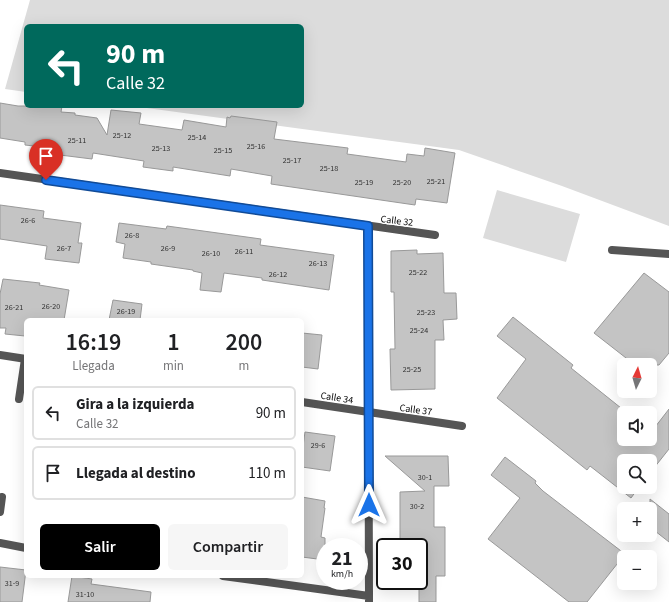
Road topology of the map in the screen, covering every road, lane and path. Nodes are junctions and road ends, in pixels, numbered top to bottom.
1 (0, 173) edge
2 (368, 226) junction
3 (435, 235) dead end
4 (612, 250) dead end
5 (669, 254) edge
6 (0, 355) edge
7 (24, 359) edge
8 (24, 370) edge
9 (19, 399) dead end
10 (304, 402) edge
11 (368, 413) junction
12 (462, 426) dead end
13 (2, 496) dead end
14 (0, 512) edge
15 (0, 543) edge
16 (24, 548) edge
17 (236, 578) edge
18 (369, 599) edge

1 - 2 street, Calle 32
2 - 3 street, Calle 32
2 - 11 street
4 - 5 street
6 - 7 street
8 - 9 street
10 - 11 street, Calle 34
11 - 12 street, Calle 37
11 - 18 street
13 - 14 street
15 - 16 street
17 - 18 street

